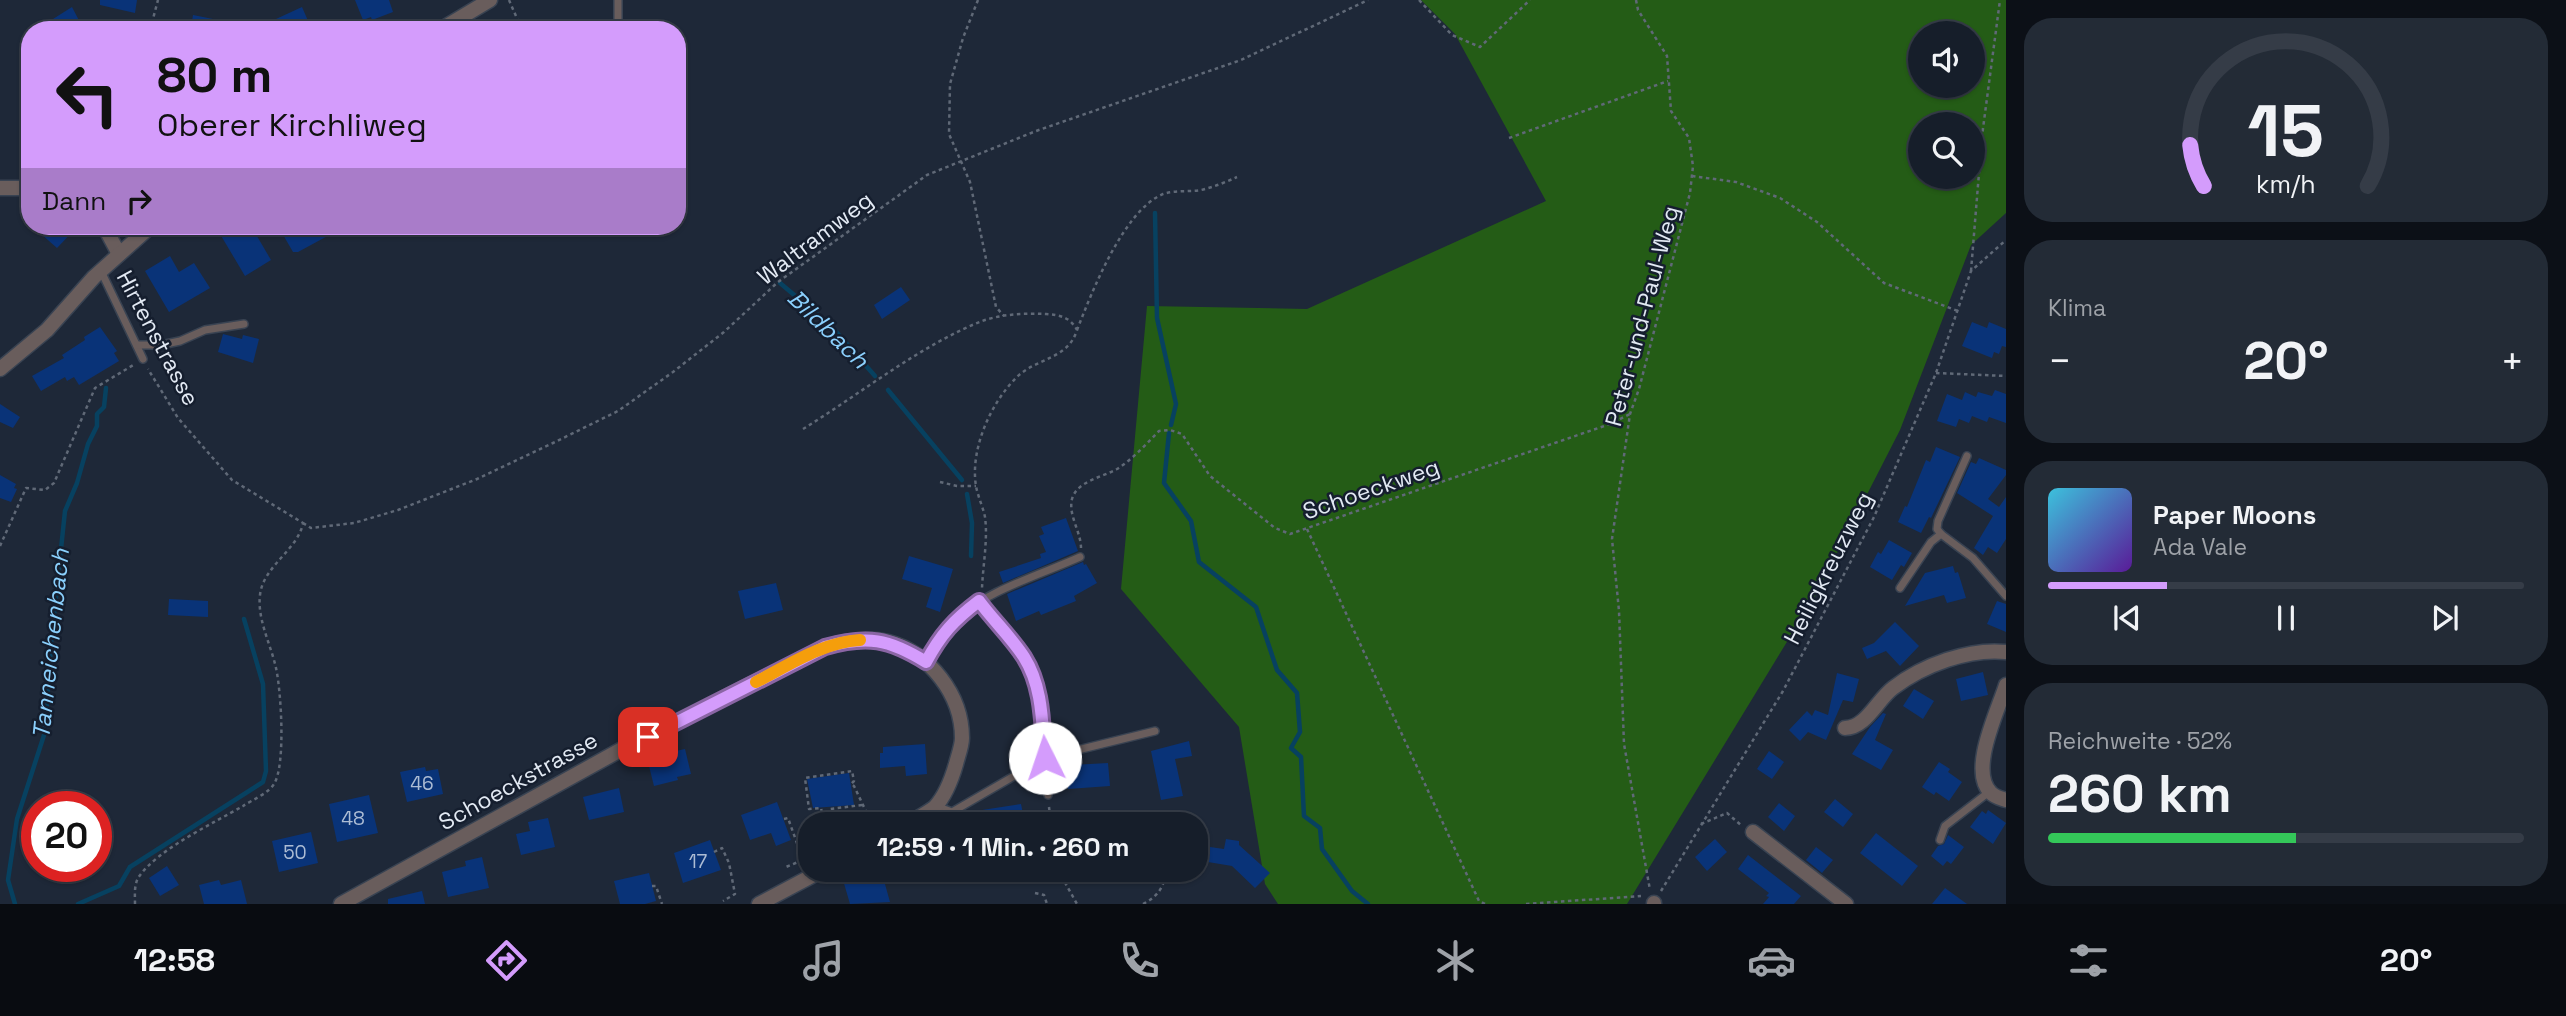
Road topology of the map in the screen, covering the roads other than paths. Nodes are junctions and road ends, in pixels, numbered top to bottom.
1 (490, 0) edge
2 (618, 0) edge
3 (455, 21) edge
4 (618, 21) edge
5 (0, 188) edge
6 (21, 188) edge
7 (109, 235) edge
8 (141, 235) edge
9 (119, 254) junction
10 (101, 271) junction
11 (244, 324) dead end
12 (136, 345) junction
13 (143, 359) road end
14 (0, 369) edge
15 (1967, 456) dead end
16 (1941, 534) junction
17 (1080, 557) road end
18 (1900, 588) dead end
19 (2006, 596) edge
20 (979, 601) junction
21 (2006, 652) edge
22 (926, 662) junction
23 (2006, 685) edge
24 (1845, 728) dead end
25 (1155, 731) dead end
26 (1045, 758) junction
27 (1989, 792) junction
28 (1048, 794) road end
29 (2006, 800) edge
30 (935, 806) junction
31 (926, 812) edge
32 (1753, 832) dead end
33 (1940, 840) dead end
34 (800, 882) edge
35 (341, 904) edge
36 (759, 904) edge
37 (1846, 904) edge

1 - 3 street
2 - 4 lane
5 - 6 street
7 - 9 street
8 - 9 street
9 - 10 street
10 - 12 lane, Hirtenstrasse
10 - 14 street
11 - 12 lane
12 - 13 lane, Hirtenstrasse
15 - 16 lane
16 - 18 lane
16 - 19 lane
17 - 20 lane
20 - 22 lane
20 - 26 lane
21 - 24 street
22 - 30 street, Schoeckstrasse
22 - 35 street, Schoeckstrasse
23 - 27 street
25 - 26 lane
26 - 28 lane
26 - 30 lane
27 - 29 street
27 - 33 lane
30 - 31 street, Schoeckstrasse
32 - 37 street
34 - 36 street

